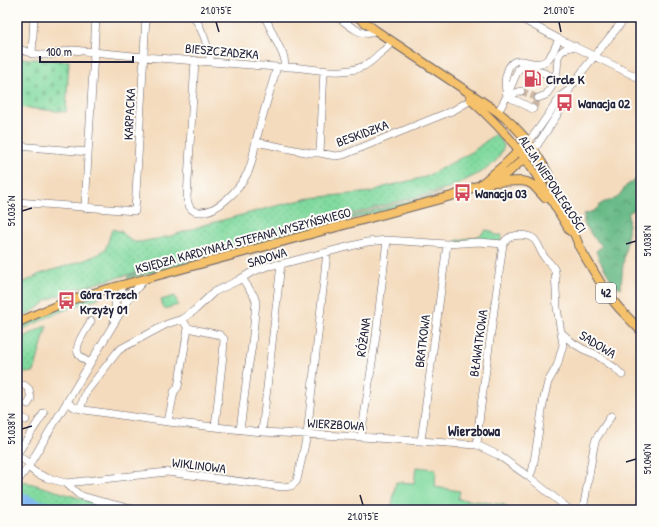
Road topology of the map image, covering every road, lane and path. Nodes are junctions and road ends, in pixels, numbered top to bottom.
1 (34, 17) edge
2 (96, 17) edge
3 (146, 17) edge
4 (194, 17) edge
5 (264, 17) edge
6 (338, 17) edge
7 (358, 17) edge
8 (518, 17) edge
9 (626, 17) edge
10 (375, 30) junction
11 (559, 39) junction
12 (392, 41) junction
13 (574, 46) junction
14 (17, 48) edge
15 (94, 52) junction
16 (32, 54) junction
17 (595, 56) junction
18 (144, 57) junction
19 (195, 60) junction
20 (211, 62) junction
21 (281, 67) junction
22 (324, 70) junction
23 (555, 78) junction
24 (641, 79) edge
25 (454, 83) junction
26 (521, 90) dead end
27 (569, 90) junction
28 (507, 96) junction
29 (538, 98) dead end
30 (471, 100) junction
31 (533, 109) dead end
32 (498, 112) junction
33 (256, 142) junction
34 (528, 142) junction
35 (17, 146) edge
36 (534, 150) junction
37 (519, 151) junction
38 (88, 152) junction
39 (320, 153) junction
40 (525, 159) junction
41 (493, 182) junction
42 (477, 186) junction
43 (17, 202) edge
44 (85, 208) junction
45 (558, 212) junction
46 (387, 240) junction
47 (447, 244) junction
48 (503, 244) junction
49 (580, 248) junction
50 (327, 252) junction
51 (281, 264) junction
52 (146, 278) junction
53 (242, 278) junction
54 (116, 286) junction
55 (125, 305) junction
56 (182, 319) junction
57 (91, 321) dead end
58 (17, 323) edge
59 (114, 324) junction
60 (188, 328) junction
61 (641, 331) edge
62 (562, 334) junction
63 (90, 363) junction
64 (622, 375) dead end
65 (17, 385) edge
66 (67, 402) junction
67 (28, 404) dead end
68 (80, 409) junction
69 (44, 413) dead end
70 (611, 416) dead end
71 (17, 418) edge
72 (26, 420) dead end
73 (168, 422) junction
74 (215, 427) junction
75 (240, 430) junction
76 (262, 432) junction
77 (307, 435) junction
78 (361, 437) junction
79 (421, 441) junction
80 (477, 445) junction
81 (17, 455) edge
82 (29, 466) junction
83 (529, 478) junction
84 (17, 482) edge
85 (66, 483) junction
86 (135, 510) edge
87 (570, 510) edge
88 (583, 510) edge

1 - 16 street
2 - 15 street
3 - 18 street, KARPACKA
4 - 20 street
5 - 21 street
6 - 10 street
7 - 10 main road, ALEJA NIEPODLEGŁOŚCI / 42
8 - 11 street
9 - 17 street
10 - 12 main road, ALEJA NIEPODLEGŁOŚCI / 42
11 - 13 street
11 - 28 street
12 - 22 street, BIESZCZADZKA
12 - 25 main road, ALEJA NIEPODLEGŁOŚCI / 42
13 - 17 street
13 - 23 street
14 - 16 street, BIESZCZADZKA
15 - 16 street, BIESZCZADZKA
15 - 18 street, BIESZCZADZKA
15 - 38 street
17 - 24 street
17 - 27 street
18 - 19 street, BIESZCZADZKA
18 - 44 street, KARPACKA
19 - 20 street, BIESZCZADZKA
19 - 33 street
20 - 21 street, BIESZCZADZKA
21 - 22 street, BIESZCZADZKA
21 - 33 street
22 - 39 street
23 - 28 street
23 - 29 street
25 - 30 main road, ALEJA NIEPODLEGŁOŚCI / 42
25 - 32 main road, ALEJA NIEPODLEGŁOŚCI / 42
26 - 28 street
27 - 34 street
27 - 36 street
28 - 31 street
28 - 32 street
30 - 37 main road, ALEJA NIEPODLEGŁOŚCI / 42
30 - 39 street, BESKIDZKA
32 - 34 main road, ALEJA NIEPODLEGŁOŚCI / 42
33 - 39 street, BESKIDZKA
34 - 36 main road, ALEJA NIEPODLEGŁOŚCI / 42
34 - 37 main road, KSIĘDZA KARDYNAŁA STEFANA WYSZYŃSKIEGO
35 - 38 street
36 - 40 main road, KSIĘDZA KARDYNAŁA STEFANA WYSZYŃSKIEGO
36 - 49 main road, ALEJA NIEPODLEGŁOŚCI / 42
37 - 40 main road, ALEJA NIEPODLEGŁOŚCI / 42
37 - 42 main road, KSIĘDZA KARDYNAŁA STEFANA WYSZYŃSKIEGO
38 - 44 street
40 - 41 main road, KSIĘDZA KARDYNAŁA STEFANA WYSZYŃSKIEGO
40 - 45 main road, ALEJA NIEPODLEGŁOŚCI / 42
41 - 42 main road, KSIĘDZA KARDYNAŁA STEFANA WYSZYŃSKIEGO
41 - 45 main road
42 - 52 main road, KSIĘDZA KARDYNAŁA STEFANA WYSZYŃSKIEGO
43 - 44 street
45 - 49 main road, ALEJA NIEPODLEGŁOŚCI / 42
46 - 47 street, SADOWA
46 - 50 street, SADOWA
46 - 78 street, RÓŻANA
47 - 48 street, SADOWA
47 - 79 street, BRATKOWA
48 - 62 street
48 - 80 street, BŁAWATKOWA
49 - 61 main road, ALEJA NIEPODLEGŁOŚCI / 42
50 - 51 street, SADOWA
50 - 77 street, WIKLINOWA
51 - 53 street, SADOWA
51 - 76 street
52 - 54 main road, KSIĘDZA KARDYNAŁA STEFANA WYSZYŃSKIEGO
52 - 55 street
53 - 56 street, SADOWA
53 - 75 street
54 - 55 street
54 - 58 main road, KSIĘDZA KARDYNAŁA STEFANA WYSZYŃSKIEGO
54 - 59 street
55 - 59 street
56 - 60 street
56 - 68 street, SADOWA
57 - 63 street
59 - 63 street
60 - 73 street
60 - 74 street
62 - 64 street, SADOWA
62 - 83 street
63 - 66 street
65 - 67 street
66 - 68 street
66 - 82 street
68 - 73 street, WIERZBOWA
69 - 81 street
70 - 88 street
71 - 72 street
73 - 74 street, WIERZBOWA
74 - 75 street, WIERZBOWA
75 - 76 street, WIERZBOWA
76 - 77 street, WIERZBOWA
77 - 78 street, WIERZBOWA
77 - 85 street, WIKLINOWA
78 - 79 street, WIERZBOWA
79 - 80 street, WIERZBOWA
80 - 83 street, WIERZBOWA
81 - 82 street, WIKLINOWA
82 - 84 street
82 - 85 street, WIKLINOWA
83 - 87 street, WIERZBOWA
85 - 86 street

